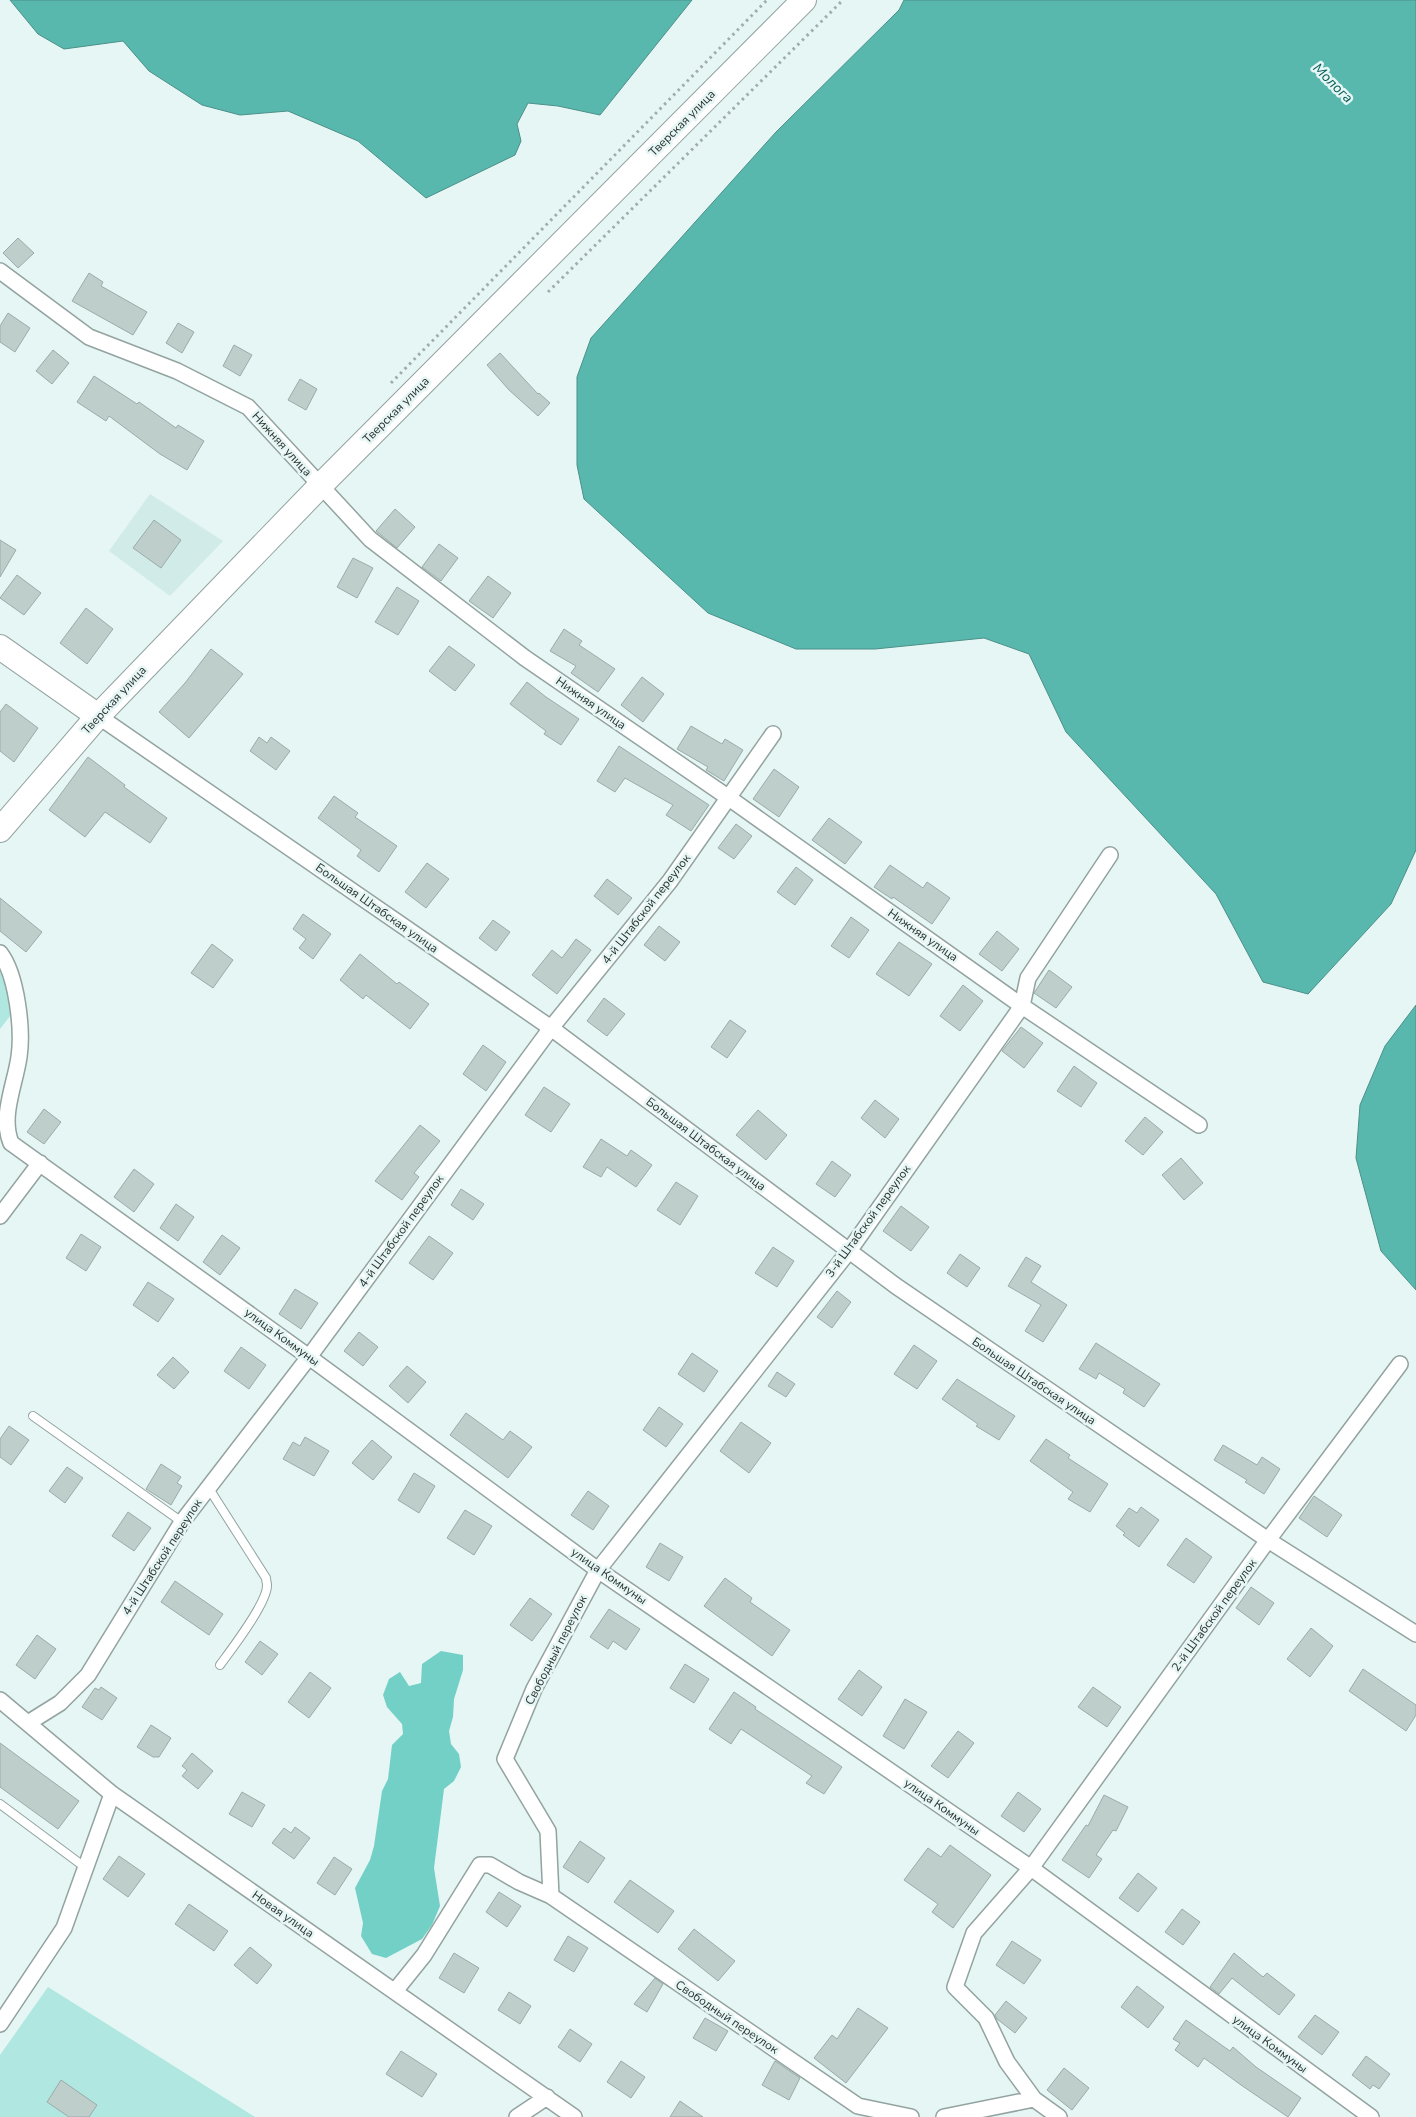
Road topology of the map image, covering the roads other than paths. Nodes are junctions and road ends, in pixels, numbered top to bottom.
1 (804, 0) edge
2 (0, 271) edge
3 (320, 486) junction
4 (0, 647) edge
5 (98, 716) junction
6 (773, 734) dead end
7 (729, 798) junction
8 (0, 830) edge
9 (1110, 855) dead end
10 (0, 953) edge
11 (1022, 1006) junction
12 (551, 1028) junction
13 (1199, 1125) dead end
14 (40, 1163) junction
15 (0, 1216) edge
16 (849, 1251) junction
17 (309, 1357) junction
18 (1400, 1364) dead end
19 (34, 1416) dead end
20 (208, 1487) junction
21 (182, 1522) junction
22 (1268, 1540) junction
23 (598, 1570) junction
24 (1416, 1634) edge
25 (220, 1665) dead end
26 (0, 1700) edge
27 (28, 1723) junction
28 (112, 1794) junction
29 (0, 1804) edge
30 (86, 1868) junction
31 (1031, 1868) junction
32 (551, 1896) junction
33 (395, 1991) junction
34 (0, 2024) edge
35 (547, 2097) junction
36 (1034, 2099) junction
37 (517, 2117) edge
38 (574, 2117) edge
39 (912, 2117) edge
40 (944, 2117) edge
41 (1058, 2117) edge
42 (1371, 2117) edge

1 - 3 main road, Тверская улица
2 - 3 street, Нижняя улица
3 - 5 main road, Тверская улица
3 - 7 street, Нижняя улица
4 - 5 main road, Большая Штабская улица
5 - 8 main road, Тверская улица
5 - 12 street, Большая Штабская улица
6 - 7 street, 4-й Штабской переулок
7 - 11 street, Нижняя улица
7 - 12 street, 4-й Штабской переулок
9 - 11 street, 3-й Штабской переулок
10 - 14 street, улица Коммуны
11 - 13 street, Нижняя улица
11 - 16 street, 3-й Штабской переулок
12 - 16 street, Большая Штабская улица
12 - 17 street, 4-й Штабской переулок
14 - 15 street
14 - 17 street, улица Коммуны
16 - 22 street, Большая Штабская улица
16 - 23 street, 3-й Штабской переулок
17 - 20 street, 4-й Штабской переулок
17 - 23 street, улица Коммуны
18 - 22 street, 2-й Штабской переулок
19 - 21 lane
20 - 21 street, 4-й Штабской переулок
20 - 25 lane
21 - 27 street, 4-й Штабской переулок
22 - 24 street, Большая Штабская улица
22 - 31 street, 2-й Штабской переулок
23 - 31 street, улица Коммуны
23 - 32 street, Свободный переулок
26 - 27 street, Новая улица
27 - 28 street, Новая улица
28 - 30 street
28 - 33 street, Новая улица
29 - 30 lane
30 - 34 street
31 - 36 street, 2-й Штабской переулок
31 - 42 street, улица Коммуны
32 - 33 street, Свободный переулок
32 - 39 street, Свободный переулок
33 - 35 street, Новая улица
35 - 37 street
35 - 38 street, Новая улица
36 - 40 street
36 - 41 street

